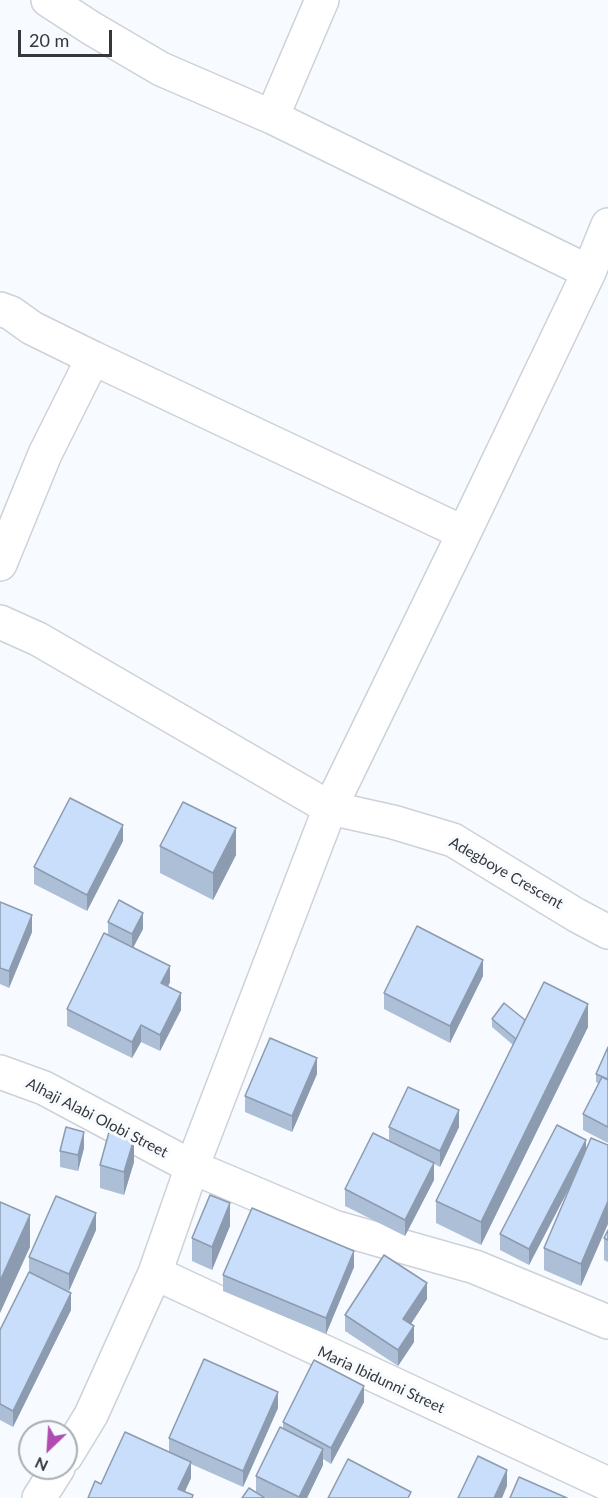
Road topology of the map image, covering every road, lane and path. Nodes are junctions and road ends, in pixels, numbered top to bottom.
1 (48, 0) edge
2 (322, 0) edge
3 (272, 117) junction
4 (608, 225) edge
5 (589, 272) junction
6 (0, 309) edge
7 (93, 358) junction
8 (464, 533) junction
9 (0, 564) edge
10 (0, 622) edge
11 (330, 808) junction
12 (608, 932) edge
13 (0, 1072) edge
14 (192, 1167) junction
15 (155, 1273) junction
16 (608, 1322) edge
17 (78, 1437) edge
18 (50, 1480) edge
19 (608, 1484) edge
20 (39, 1498) edge

1 - 3 street
2 - 3 street
3 - 5 street
4 - 5 street
5 - 8 street
6 - 7 street
7 - 8 street
7 - 9 street
8 - 11 street
10 - 11 street, Adegboye Crescent
11 - 12 street, Adegboye Crescent
11 - 14 street
13 - 14 street, Alhaji Alabi Olobi Street
14 - 15 street
14 - 16 street, Alhaji Alabi Olobi Street
15 - 17 street
15 - 19 street, Maria Ibidunni Street
18 - 20 street

